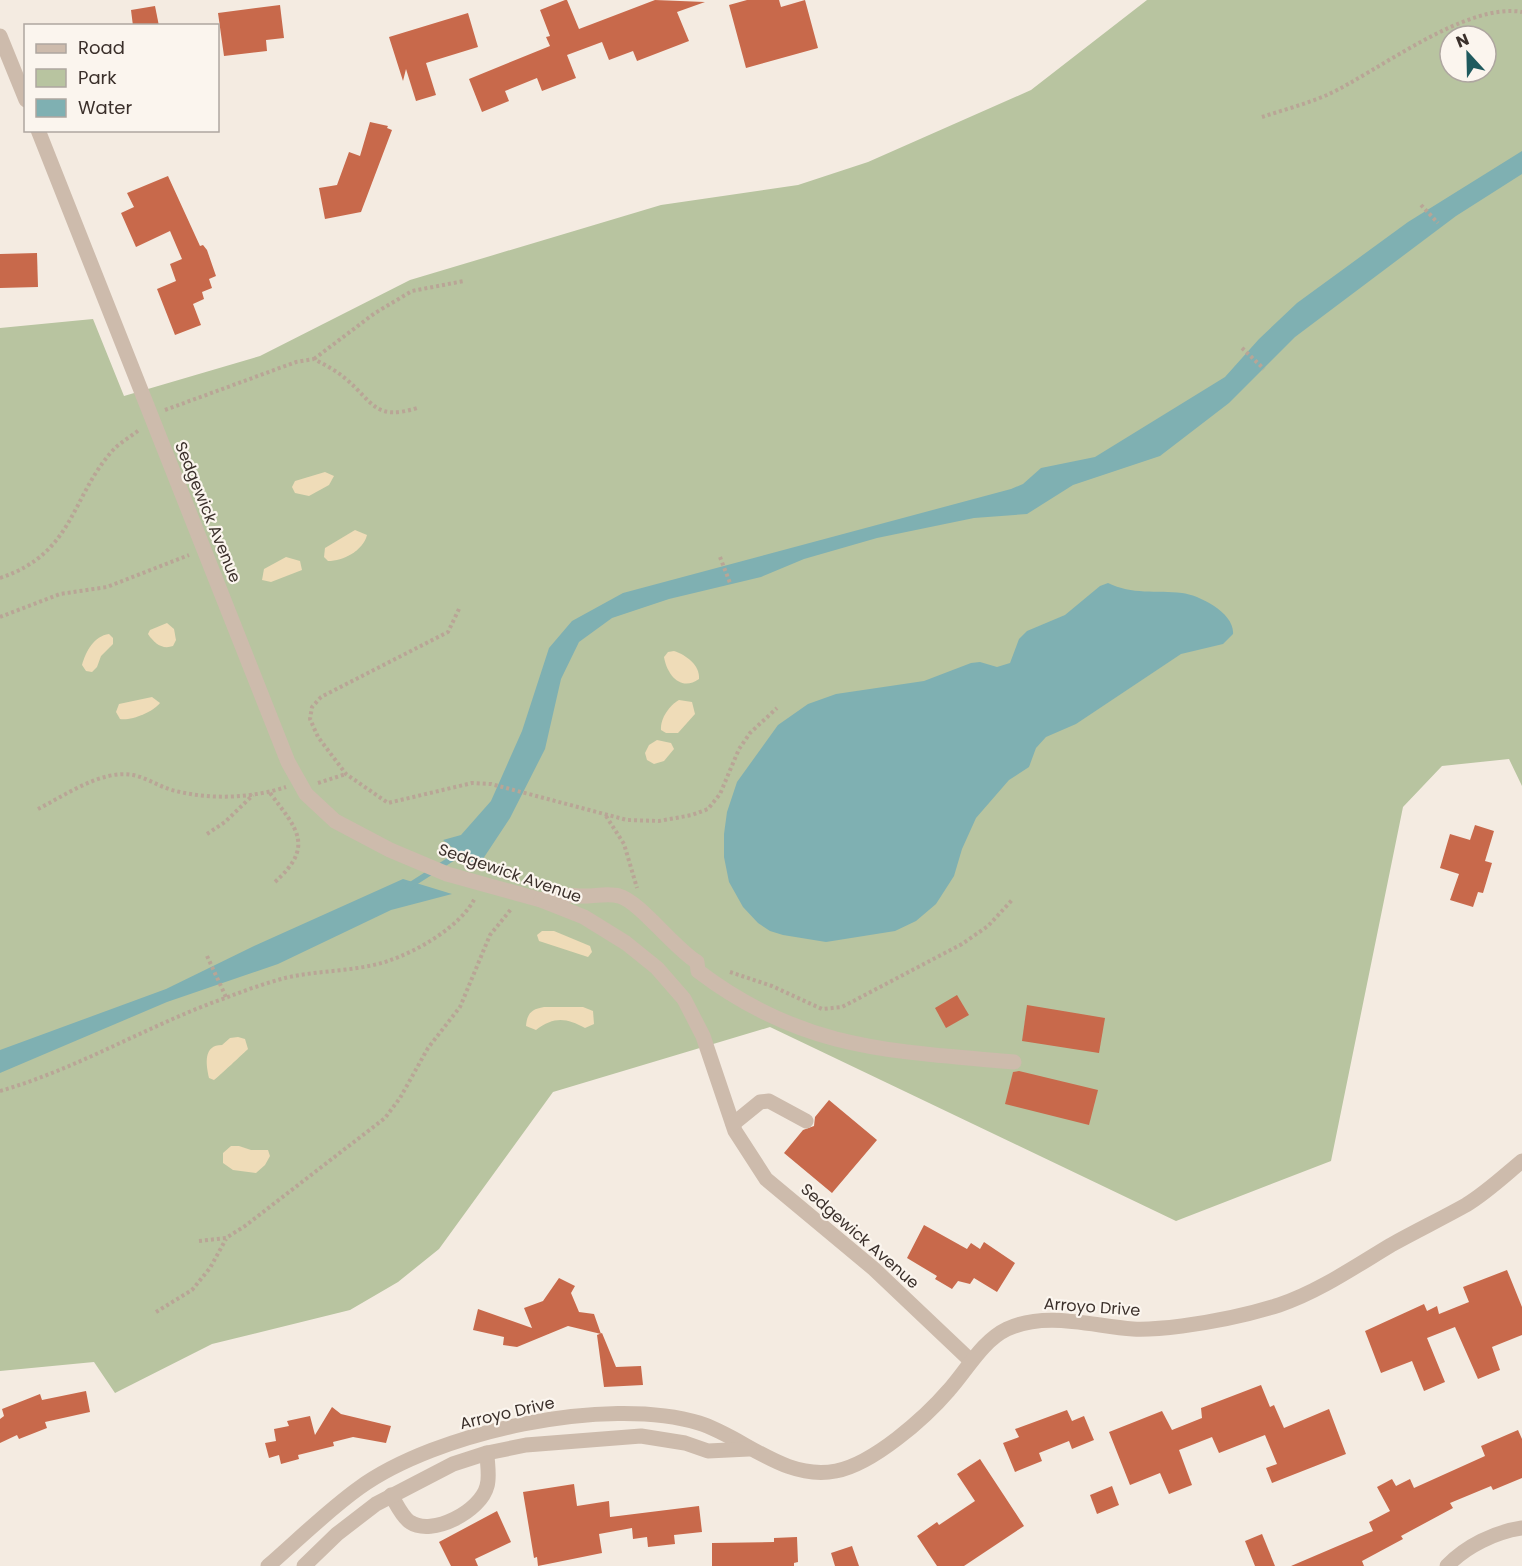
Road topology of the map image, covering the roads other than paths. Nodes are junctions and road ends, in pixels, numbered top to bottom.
1 (0, 36) edge
2 (24, 95) edge
3 (39, 132) edge
4 (541, 900) junction
5 (1014, 1062) dead end
6 (806, 1121) dead end
7 (733, 1124) junction
8 (1522, 1161) edge
9 (971, 1361) junction
10 (641, 1415) junction
11 (641, 1436) junction
12 (750, 1449) junction
13 (487, 1453) junction
14 (391, 1495) junction
15 (1522, 1528) edge
16 (268, 1566) edge
17 (304, 1566) edge
18 (1447, 1566) edge

1 - 2 street
3 - 4 street, Sedgewick Avenue
4 - 5 street
4 - 7 street, Sedgewick Avenue
6 - 7 street
7 - 9 street, Sedgewick Avenue
8 - 9 street, Arroyo Drive
9 - 12 street, Arroyo Drive
10 - 11 street
10 - 12 street, Arroyo Drive
10 - 16 street, Arroyo Drive
11 - 12 street, Arroyo Drive
11 - 13 street, Arroyo Drive
13 - 14 street, Arroyo Drive
13 - 14 street
14 - 17 street, Arroyo Drive
15 - 18 street

